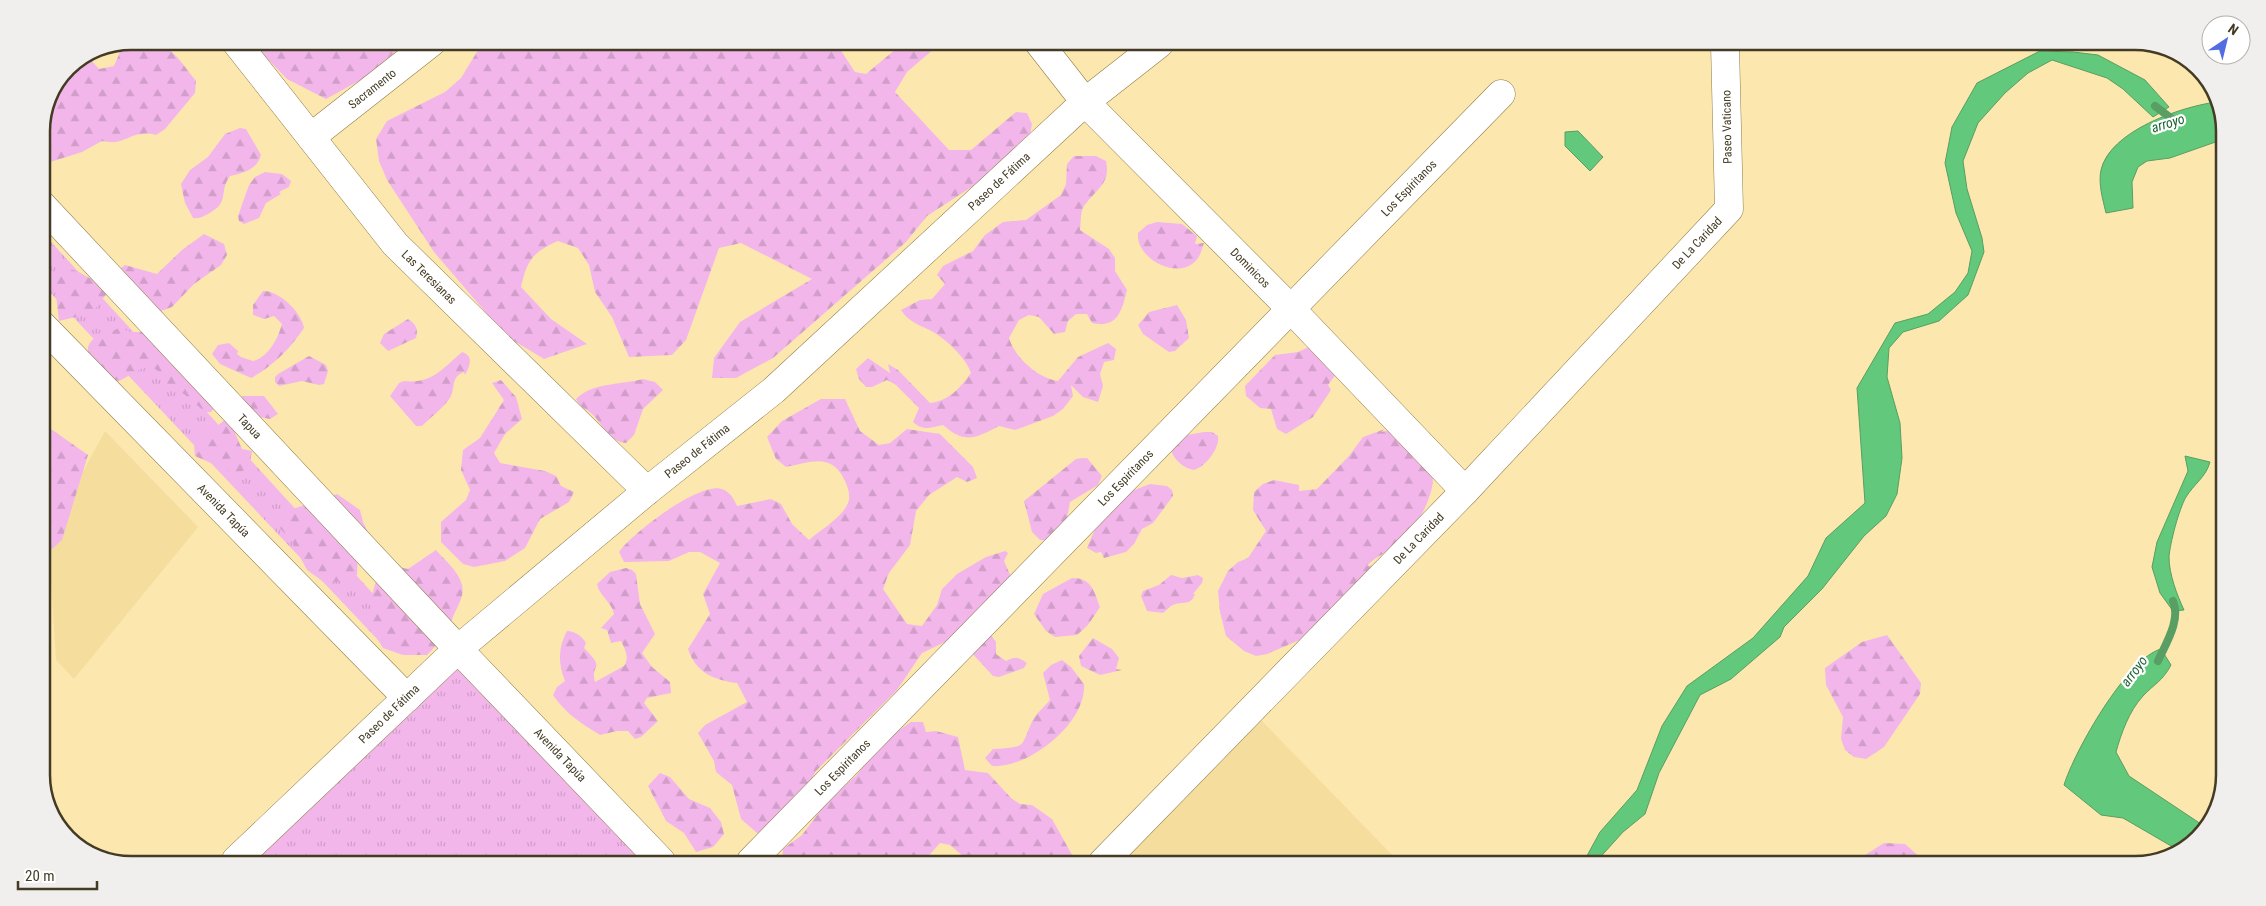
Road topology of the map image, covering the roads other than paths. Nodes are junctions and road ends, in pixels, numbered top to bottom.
1 (241, 50) edge
2 (422, 50) edge
3 (1044, 50) edge
4 (1151, 50) edge
5 (1726, 50) edge
6 (1501, 94) dead end
7 (1085, 102) junction
8 (311, 137) junction
9 (1729, 209) joint
10 (50, 214) edge
11 (1290, 308) junction
12 (50, 332) edge
13 (647, 491) junction
14 (1465, 491) junction
15 (458, 649) junction
16 (407, 698) junction
17 (247, 856) edge
18 (656, 856) edge
19 (757, 856) edge
20 (1109, 856) edge

1 - 8 street, Las Teresianas
2 - 8 street, Sacramento
3 - 7 street, Dominicos
4 - 7 street, Paseo de Fátima
5 - 9 street, Paseo Vaticano
6 - 11 street, Los Espiritanos
7 - 11 street, Dominicos
7 - 13 street, Paseo de Fátima
8 - 13 street, Las Teresianas
9 - 14 street, De La Caridad
10 - 15 street, Tapua
11 - 14 street, Dominicos
11 - 19 street, Los Espiritanos
12 - 16 street, Avenida Tapúa
13 - 15 street, Paseo de Fátima
14 - 20 street, De La Caridad
15 - 16 street, Paseo de Fátima
15 - 18 street, Avenida Tapúa
16 - 17 street, Paseo de Fátima

